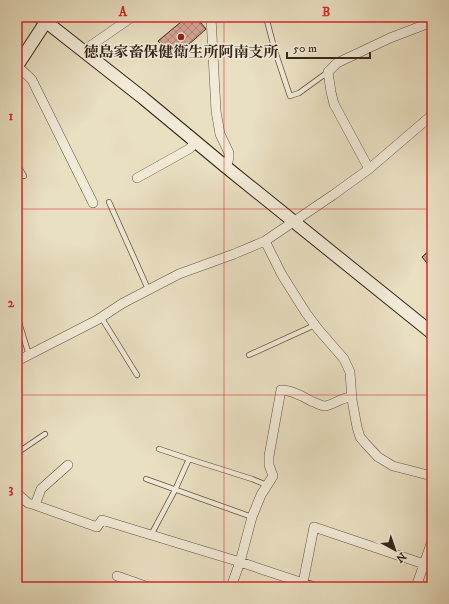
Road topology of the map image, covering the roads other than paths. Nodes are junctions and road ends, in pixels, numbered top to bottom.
1 (132, 17) edge
2 (210, 17) edge
3 (266, 17) edge
4 (45, 19) edge
5 (432, 23) edge
6 (83, 51) junction
7 (17, 66) edge
8 (328, 72) junction
9 (432, 115) edge
10 (196, 142) junction
11 (17, 164) edge
12 (226, 167) junction
13 (369, 169) junction
14 (24, 176) dead end
15 (138, 178) dead end
16 (109, 202) dead end
17 (93, 203) dead end
18 (294, 221) junction
19 (265, 241) junction
20 (148, 290) junction
21 (17, 316) edge
22 (101, 317) junction
23 (315, 325) junction
24 (432, 333) edge
25 (29, 355) junction
26 (249, 355) dead end
27 (17, 361) edge
28 (137, 375) dead end
29 (352, 397) junction
30 (46, 434) dead end
31 (159, 449) dead end
32 (17, 453) edge
33 (189, 459) junction
34 (68, 465) dead end
35 (432, 476) edge
36 (146, 480) dead end
37 (267, 485) junction
38 (175, 490) junction
39 (17, 493) edge
40 (35, 505) junction
41 (252, 517) junction
42 (151, 535) junction
43 (432, 541) edge
44 (240, 562) junction
45 (428, 567) edge
46 (117, 576) dead end
47 (303, 585) edge
48 (148, 587) edge
49 (231, 587) edge
50 (315, 587) edge
51 (416, 587) edge

1 - 6 street
2 - 12 street
3 - 8 lane
4 - 6 street
4 - 7 street
5 - 8 street
6 - 10 street
7 - 17 street
8 - 13 street
9 - 13 street
10 - 12 street
10 - 15 street
11 - 14 lane
12 - 18 street
13 - 18 street
16 - 20 lane
18 - 19 street
18 - 24 street
19 - 20 street
19 - 23 street
20 - 22 street
21 - 25 lane
22 - 25 street
22 - 28 lane
23 - 26 lane
23 - 29 street
25 - 27 street
29 - 35 street
29 - 37 street
30 - 32 lane
31 - 33 lane
33 - 37 lane
33 - 38 lane
34 - 40 street
36 - 38 lane
37 - 41 street
38 - 41 lane
38 - 42 lane
39 - 40 street
40 - 42 street
41 - 44 street
42 - 44 street
43 - 45 street
44 - 47 street
44 - 49 street
45 - 47 street
45 - 51 street
46 - 48 street
47 - 50 street

